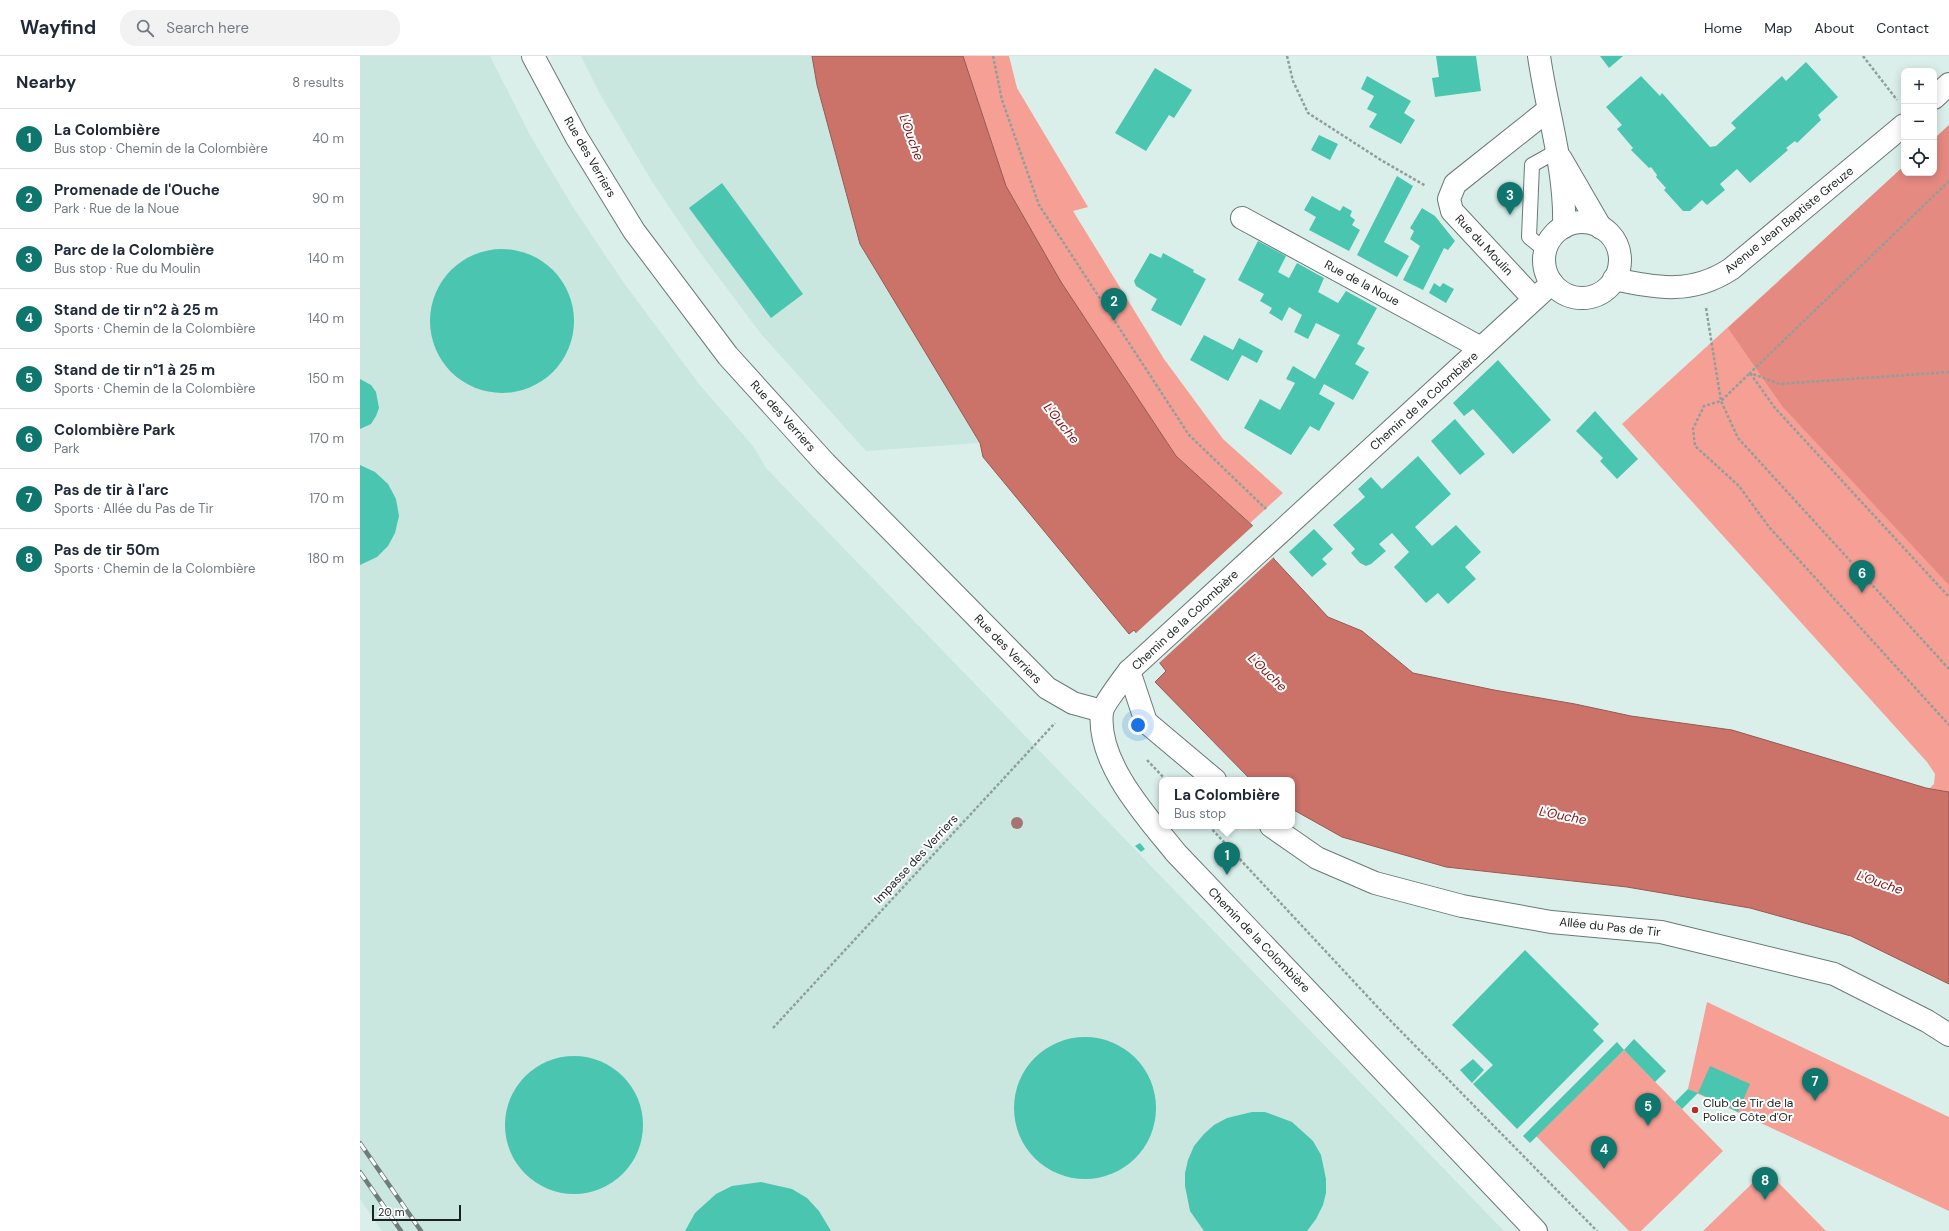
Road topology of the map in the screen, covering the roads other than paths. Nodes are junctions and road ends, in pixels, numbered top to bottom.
1 (533, 56) edge
2 (1539, 56) edge
3 (1949, 84) edge
4 (1937, 95) edge
5 (1548, 110) junction
6 (1901, 128) edge
7 (1557, 151) junction
8 (1242, 218) dead end
9 (1564, 226) junction
10 (1601, 228) junction
11 (1545, 250) junction
12 (1614, 278) junction
13 (1552, 283) junction
14 (1534, 299) junction
15 (1481, 348) junction
16 (1129, 671) junction
17 (1102, 711) junction
18 (1211, 777) edge
19 (1275, 829) edge
20 (1949, 1035) edge
21 (1536, 1231) edge

1 - 17 street, Rue des Verriers
2 - 5 street
3 - 4 street
5 - 7 street
5 - 14 street, Rue du Moulin
6 - 12 street, Avenue Jean Baptiste Greuze
7 - 9 street
7 - 10 street
7 - 11 lane
8 - 15 street, Rue de la Noue
9 - 10 street
9 - 11 street
10 - 12 street
11 - 13 street
12 - 13 street
13 - 14 street, Chemin de la Colombière
14 - 15 street, Chemin de la Colombière
15 - 16 street, Chemin de la Colombière
16 - 17 street, Chemin de la Colombière
16 - 18 street
17 - 21 street, Chemin de la Colombière
19 - 20 street, Allée du Pas de Tir

